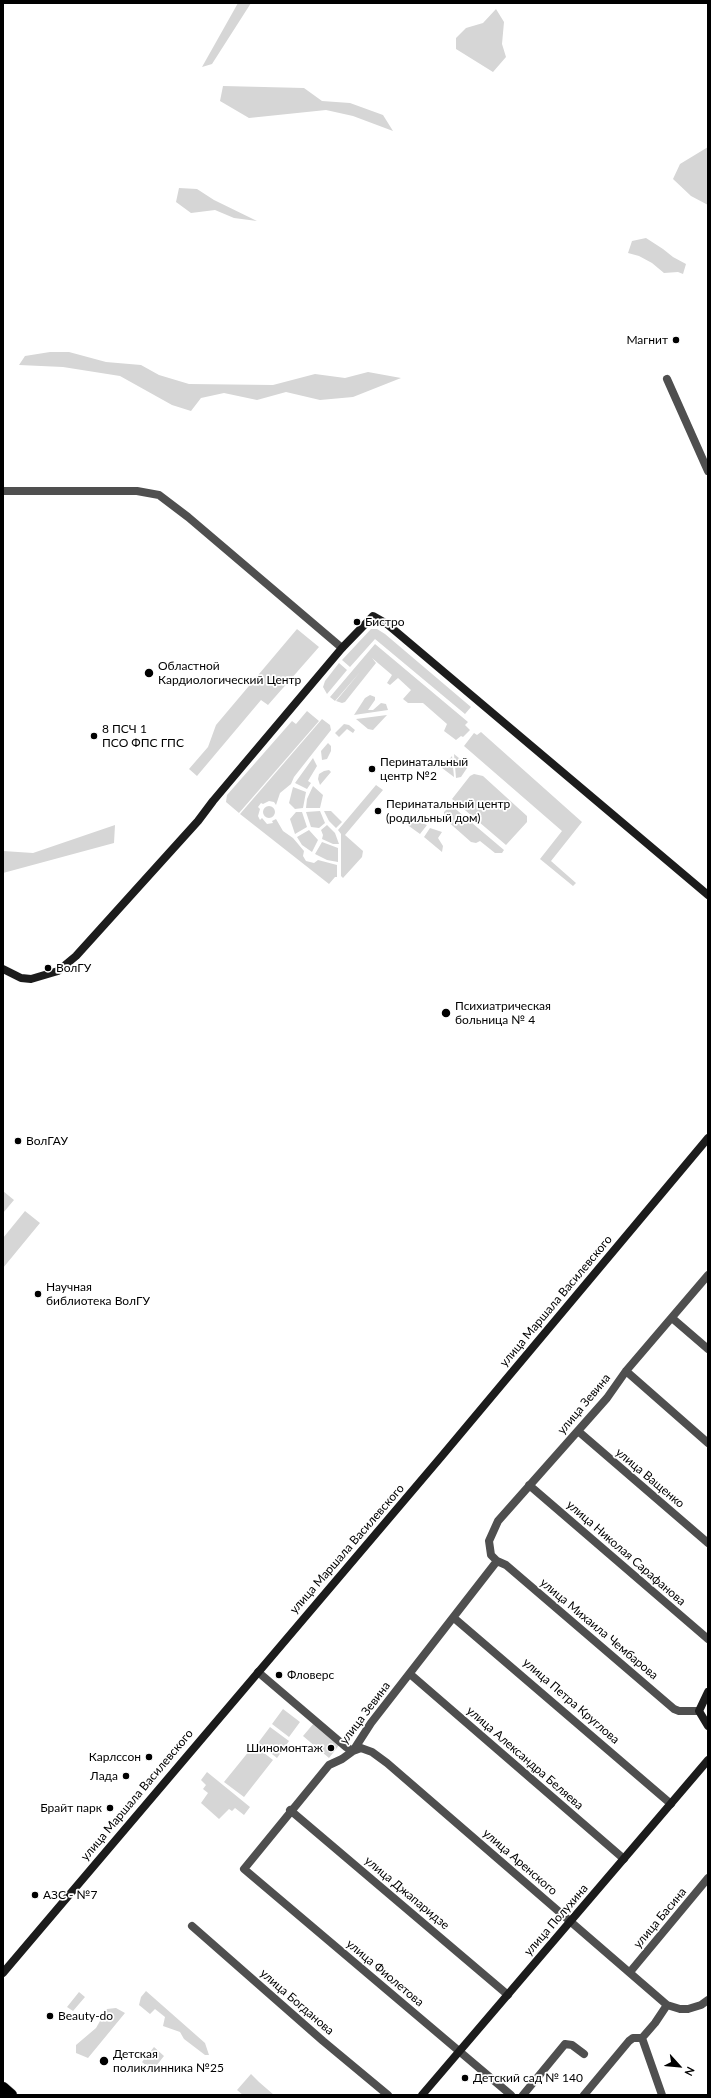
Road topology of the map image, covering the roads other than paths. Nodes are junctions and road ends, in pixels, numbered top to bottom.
1 (667, 379) dead end
2 (708, 471) edge
3 (3, 491) edge
4 (342, 648) junction
5 (708, 895) edge
6 (3, 969) edge
7 (708, 1138) edge
8 (705, 1148) edge
9 (708, 1275) edge
10 (672, 1318) junction
11 (708, 1349) edge
12 (626, 1371) junction
13 (578, 1432) junction
14 (708, 1443) edge
15 (529, 1485) junction
16 (708, 1543) edge
17 (492, 1553) joint
18 (497, 1562) junction
19 (454, 1618) junction
20 (708, 1639) edge
21 (258, 1672) junction
22 (410, 1674) junction
23 (708, 1692) edge
24 (699, 1711) junction
25 (708, 1726) edge
26 (353, 1751) junction
27 (708, 1760) edge
28 (671, 1804) junction
29 (290, 1810) junction
30 (624, 1859) junction
31 (244, 1868) joint
32 (708, 1878) edge
33 (570, 1922) junction
34 (192, 1926) dead end
35 (630, 1972) junction
36 (3, 1974) edge
37 (508, 1995) junction
38 (708, 2000) edge
39 (666, 2005) junction
40 (642, 2038) junction
41 (458, 2052) junction
42 (584, 2054) dead end
43 (3, 2088) edge
44 (11, 2095) edge
45 (388, 2095) edge
46 (422, 2095) edge
47 (511, 2095) edge
48 (523, 2095) edge
49 (584, 2095) edge
50 (662, 2095) edge

1 - 2 street
3 - 4 street
4 - 5 main road
4 - 6 main road
7 - 8 main road, улица Маршала Василевского
8 - 21 main road, улица Маршала Василевского
9 - 10 street, улица Зевина
10 - 11 street
10 - 12 street, улица Зевина
12 - 13 street, улица Зевина
12 - 14 street
13 - 15 street, улица Зевина
13 - 16 street, улица Ващенко
15 - 17 street, улица Зевина
15 - 20 street, улица Николая Сарафанова
17 - 18 street, улица Михаила Чембарова
18 - 19 street, улица Зевина
18 - 24 street, улица Михаила Чембарова
19 - 22 street, улица Зевина
19 - 28 street, улица Петра Круглова
21 - 26 street
21 - 36 main road, улица Маршала Василевского
22 - 26 street, улица Зевина
22 - 30 street, улица Александра Беляева
23 - 24 main road
24 - 25 main road
26 - 29 street, улица Зевина
26 - 33 street, улица Аренского
27 - 28 main road, улица Полухина
28 - 30 main road, улица Полухина
29 - 31 street, улица Зевина
29 - 37 street, улица Джапаридзе
30 - 33 main road, улица Полухина
31 - 41 street, улица Фиолетова
32 - 35 street, улица Басина
33 - 35 street, улица Аренского
33 - 37 main road, улица Полухина
34 - 45 street, улица Богданова
35 - 39 street, улица Аренского
37 - 41 main road, улица Полухина
38 - 39 street
39 - 40 street
40 - 49 street
40 - 50 street
41 - 46 main road, улица Полухина
41 - 47 street, улица Фиолетова
42 - 48 street
43 - 44 highway

